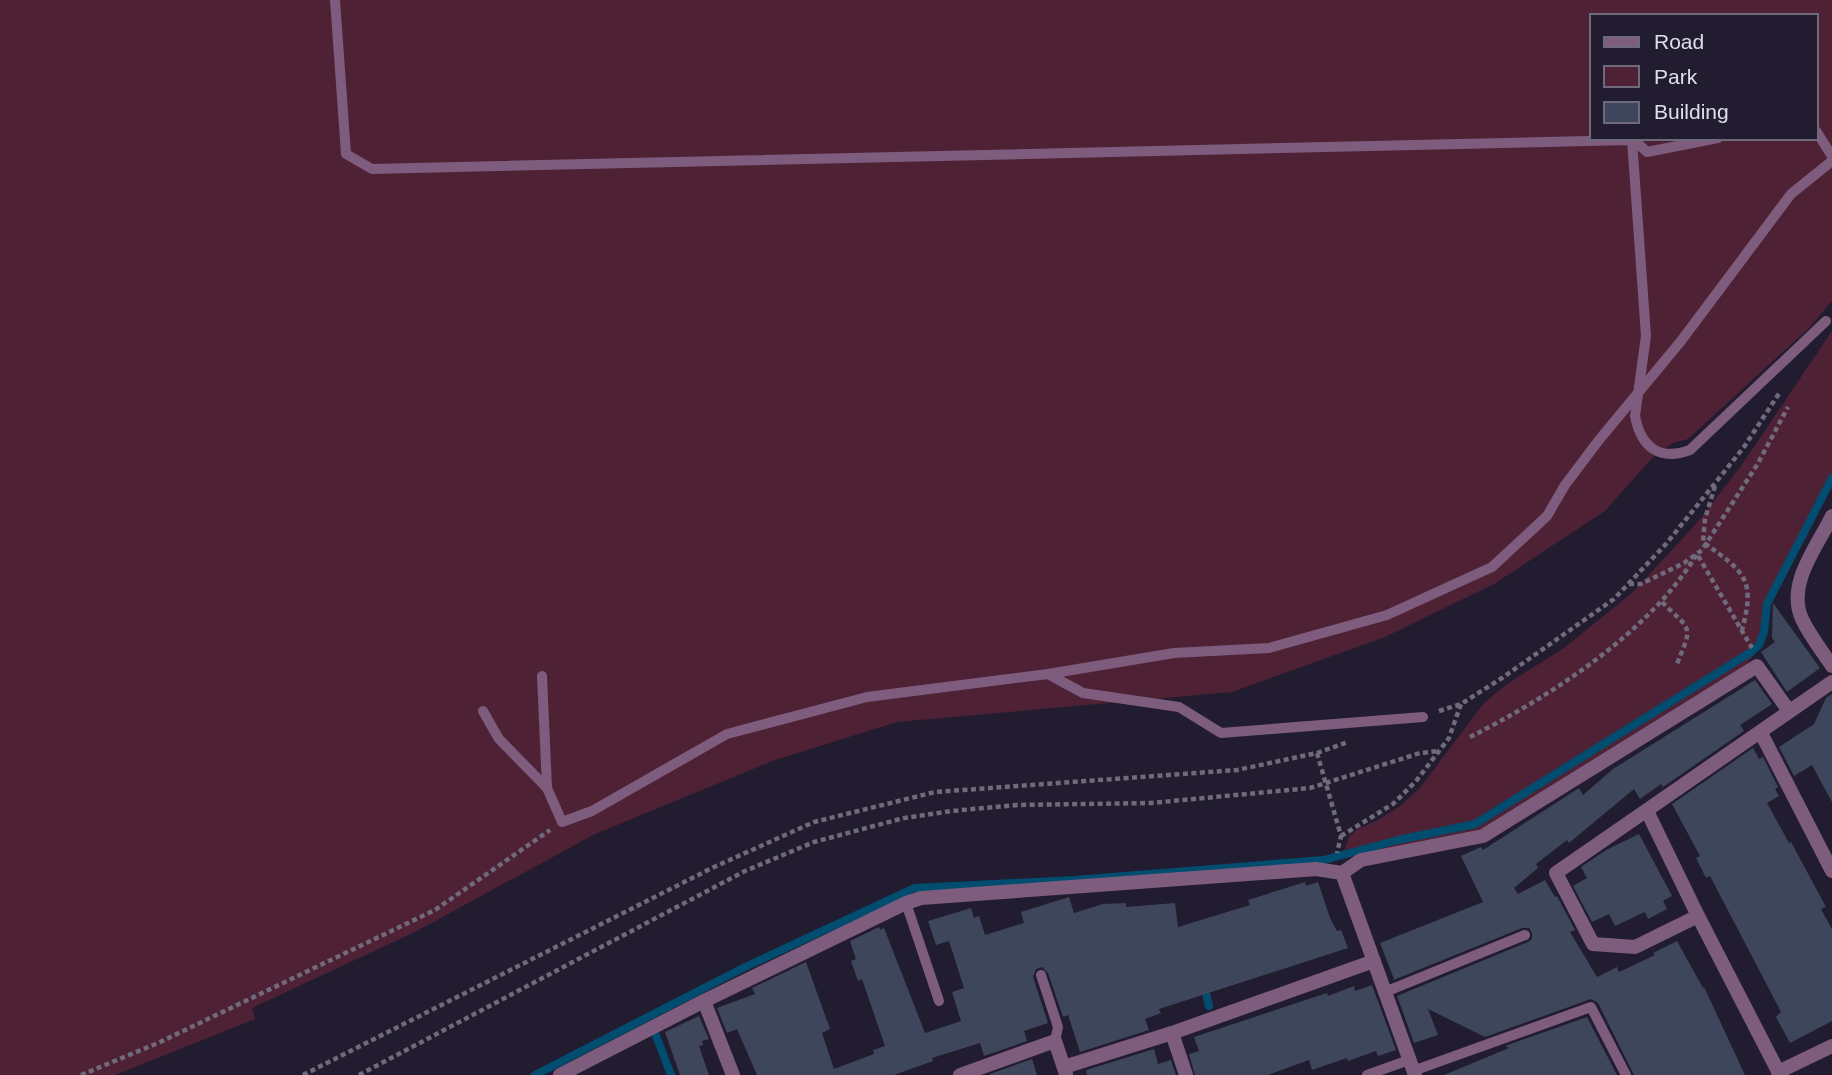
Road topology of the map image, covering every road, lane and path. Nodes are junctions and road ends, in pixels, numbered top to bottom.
1 (335, 0) edge
2 (1818, 134) edge
3 (1590, 140) edge
4 (1632, 140) edge
5 (1633, 140) edge
6 (1708, 140) edge
7 (1832, 158) edge
8 (1826, 321) dead end
9 (1781, 389) dead end
10 (1638, 392) junction
11 (1788, 407) dead end
12 (1716, 482) junction
13 (1832, 516) edge
14 (1827, 537) edge
15 (1706, 544) junction
16 (1697, 554) junction
17 (1628, 584) junction
18 (1662, 602) junction
19 (1741, 631) junction
20 (1752, 649) dead end
21 (1677, 664) dead end
22 (1832, 666) edge
23 (1048, 674) junction
24 (542, 676) dead end
25 (1832, 682) edge
26 (1461, 704) junction
27 (483, 711) dead end
28 (1788, 712) junction
29 (1423, 717) joint
30 (1760, 733) junction
31 (1470, 737) dead end
32 (1357, 739) dead end
33 (1439, 751) junction
34 (1317, 753) junction
35 (1326, 784) junction
36 (547, 788) junction
37 (1647, 811) junction
38 (562, 822) junction
39 (1341, 836) junction
40 (1336, 850) dead end
41 (1832, 871) edge
42 (1342, 873) junction
43 (906, 903) junction
44 (1698, 916) junction
45 (1525, 935) dead end
46 (1374, 961) junction
47 (1041, 975) dead end
48 (1385, 992) junction
49 (704, 1001) junction
50 (939, 1001) dead end
51 (1172, 1033) junction
52 (1055, 1041) junction
53 (1832, 1046) edge
54 (1412, 1068) edge
55 (1065, 1071) edge
56 (1779, 1073) edge
57 (81, 1075) edge
58 (303, 1075) edge
59 (359, 1075) edge
60 (560, 1075) edge
61 (733, 1075) edge
62 (960, 1075) edge
63 (1186, 1075) edge
64 (1367, 1075) edge
65 (1626, 1075) edge

1 - 3 lane
2 - 7 lane
4 - 10 lane
5 - 6 lane
7 - 10 lane
8 - 10 lane
9 - 12 path
10 - 23 lane
11 - 15 path
12 - 15 path
12 - 17 path
13 - 14 street
14 - 22 street
15 - 16 path
15 - 19 path
16 - 17 path
16 - 18 path
16 - 19 path
17 - 26 path
18 - 21 path
18 - 31 path
19 - 20 path
23 - 29 lane
23 - 38 lane
24 - 36 lane
25 - 28 street
26 - 29 path
26 - 33 path
27 - 36 lane
28 - 30 street
28 - 42 street
30 - 37 street
30 - 41 street
32 - 34 path
33 - 35 path
33 - 39 path
34 - 35 path
34 - 58 path
35 - 39 path
35 - 59 path
36 - 38 lane
37 - 44 street
37 - 44 street
38 - 57 path
39 - 40 path
42 - 43 street
42 - 46 street
43 - 49 street
43 - 50 lane
44 - 56 street
45 - 48 lane
46 - 48 street
46 - 51 street
47 - 52 lane
48 - 54 street
49 - 60 street
49 - 61 street
51 - 55 street
51 - 63 street
52 - 55 street
52 - 62 street
53 - 56 street
54 - 64 lane
54 - 65 lane

